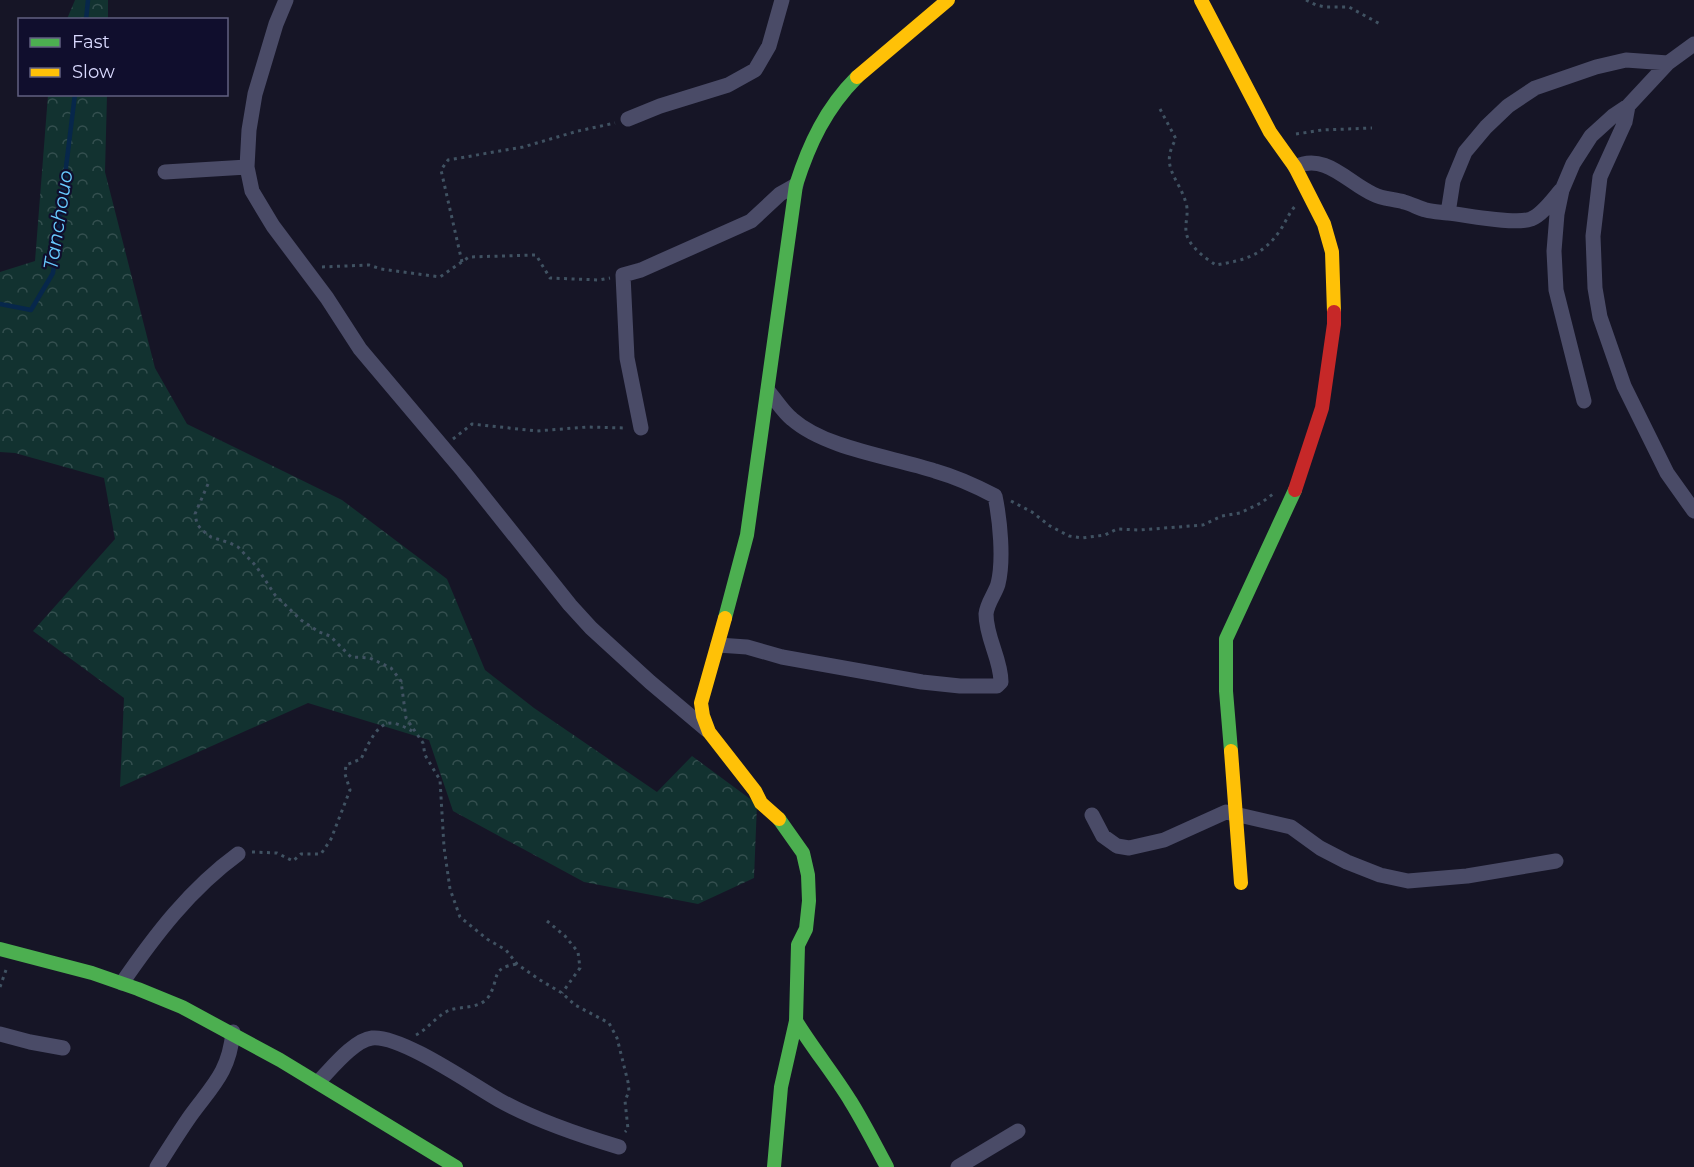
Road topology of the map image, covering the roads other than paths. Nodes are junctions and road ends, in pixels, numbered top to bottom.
1 (286, 0) edge
2 (782, 0) edge
3 (948, 0) edge
4 (1201, 0) edge
5 (1694, 44) edge
6 (1668, 63) junction
7 (1628, 106) junction
8 (628, 119) road end
9 (248, 167) junction
10 (1295, 167) junction
11 (165, 172) dead end
12 (796, 185) junction
13 (1562, 189) junction
14 (1448, 213) junction
15 (768, 391) junction
16 (1584, 401) dead end
17 (641, 428) road end
18 (1694, 511) edge
19 (718, 645) junction
20 (709, 732) junction
21 (1092, 815) dead end
22 (1237, 816) junction
23 (238, 854) road end
24 (1556, 861) dead end
25 (1241, 883) dead end
26 (0, 949) edge
27 (122, 983) junction
28 (796, 1021) junction
29 (233, 1032) junction
30 (0, 1034) edge
31 (63, 1048) dead end
32 (319, 1082) junction
33 (1018, 1131) dead end
34 (619, 1147) road end
35 (157, 1167) edge
36 (456, 1167) edge
37 (774, 1167) edge
38 (887, 1167) edge
39 (958, 1167) edge

1 - 9 street
2 - 8 street
3 - 12 main road
4 - 10 main road
5 - 6 street
6 - 7 street
6 - 14 street
7 - 13 street
7 - 18 street
9 - 11 street
9 - 20 street
10 - 14 street
10 - 22 main road
12 - 15 main road
12 - 17 street
13 - 14 street
13 - 16 street
15 - 19 main road
15 - 19 street
19 - 20 main road
20 - 28 main road
21 - 22 street
22 - 24 street
22 - 25 main road
23 - 27 street
26 - 27 main road
27 - 29 main road
28 - 37 main road
28 - 38 main road
29 - 32 main road
29 - 35 street
30 - 31 street
32 - 34 street
32 - 36 main road
33 - 39 street

